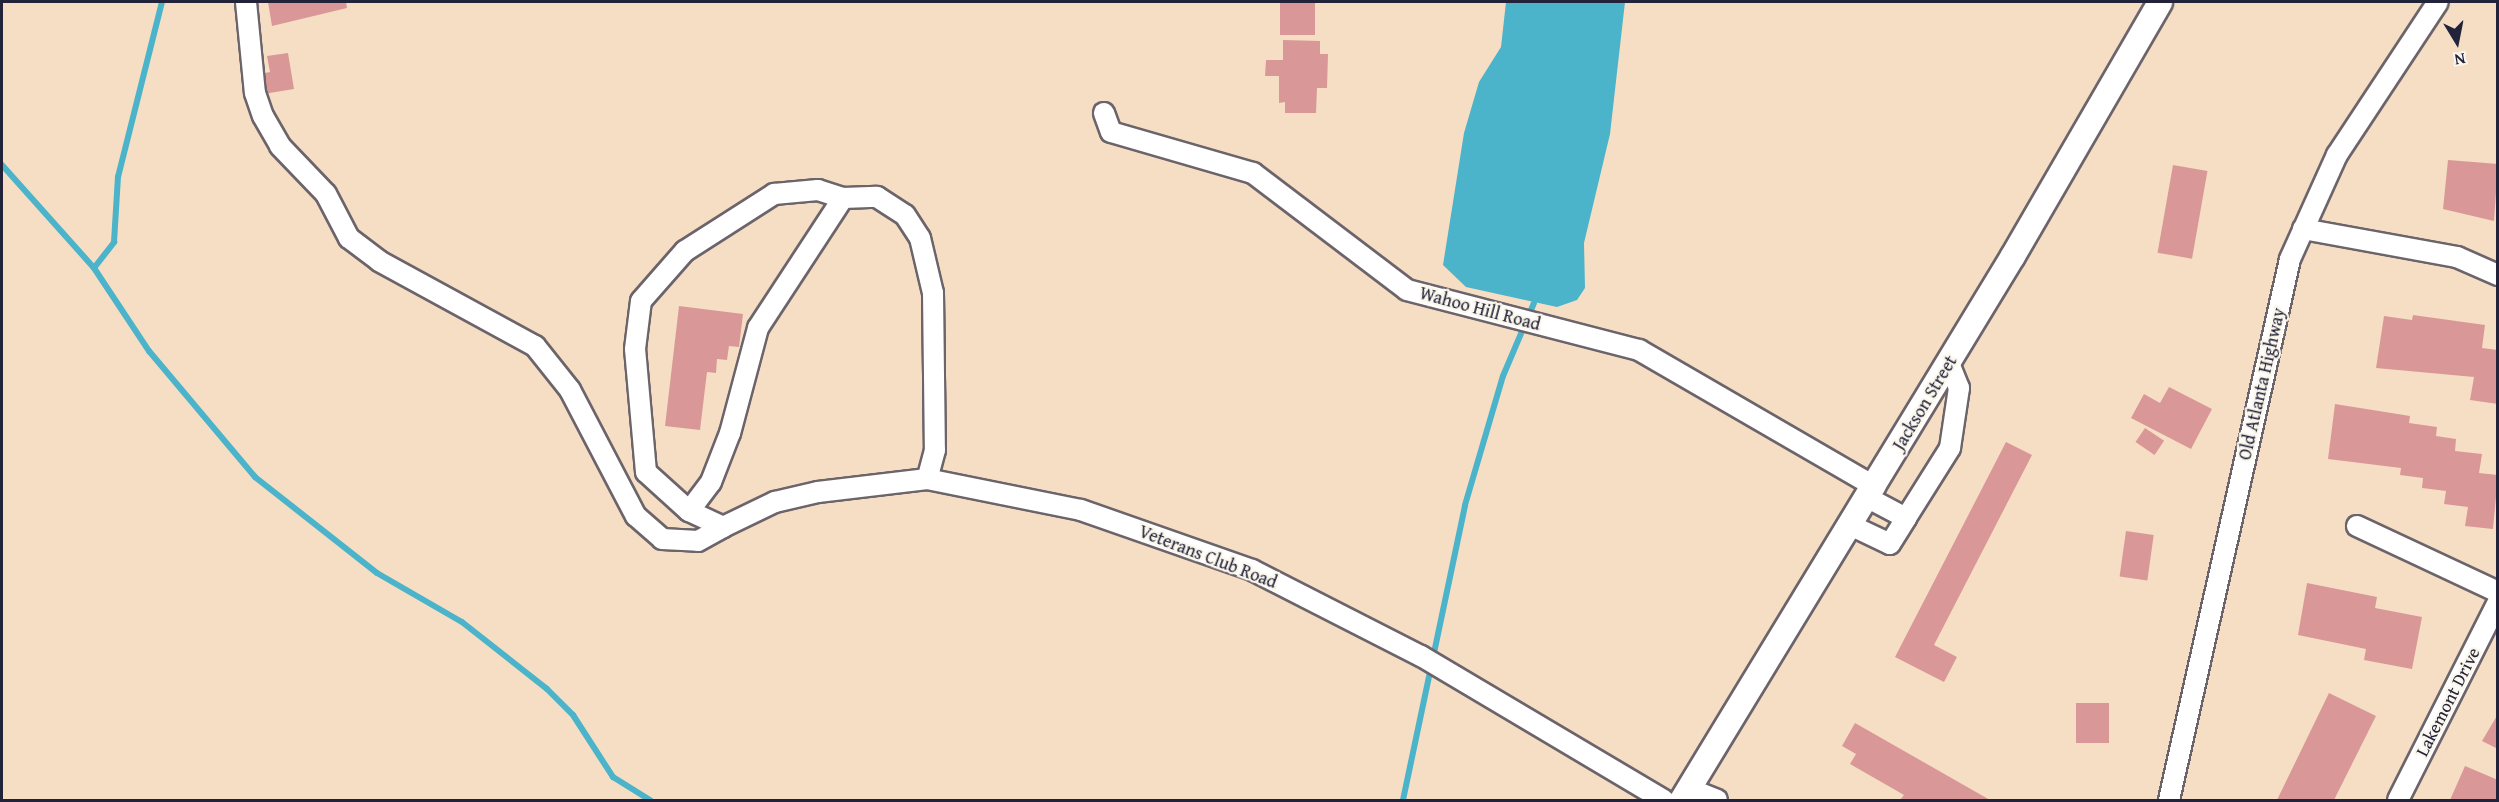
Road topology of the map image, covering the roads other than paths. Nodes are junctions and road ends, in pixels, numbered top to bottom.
1 (246, 2) edge
2 (2160, 2) edge
3 (2438, 2) edge
4 (1104, 113) dead end
5 (843, 198) junction
6 (2302, 229) junction
7 (2498, 274) edge
8 (1949, 363) junction
9 (927, 479) junction
10 (1871, 492) junction
11 (689, 511) junction
12 (1906, 518) junction
13 (1850, 525) junction
14 (2356, 526) dead end
15 (723, 527) junction
16 (2498, 592) edge
17 (2498, 602) edge
18 (1686, 795) edge
19 (1664, 801) edge
20 (1717, 801) edge
21 (2169, 801) edge
22 (2398, 801) edge

1 - 15 street, Veterans Club Road
2 - 8 main road, Jackson Street
3 - 6 street, Old Atlanta Highway
4 - 10 street, Wahoo Hill Road
5 - 9 street
5 - 11 street
5 - 11 street
6 - 7 street
6 - 21 street, Old Atlanta Highway
8 - 10 main road, Jackson Street
8 - 12 street
9 - 15 street, Veterans Club Road
9 - 19 street, Veterans Club Road
10 - 12 street
10 - 13 main road, Jackson Street
11 - 15 street
12 - 13 street
13 - 18 main road, Jackson Street
14 - 16 street
17 - 22 street, Lakemont Drive
18 - 20 street

